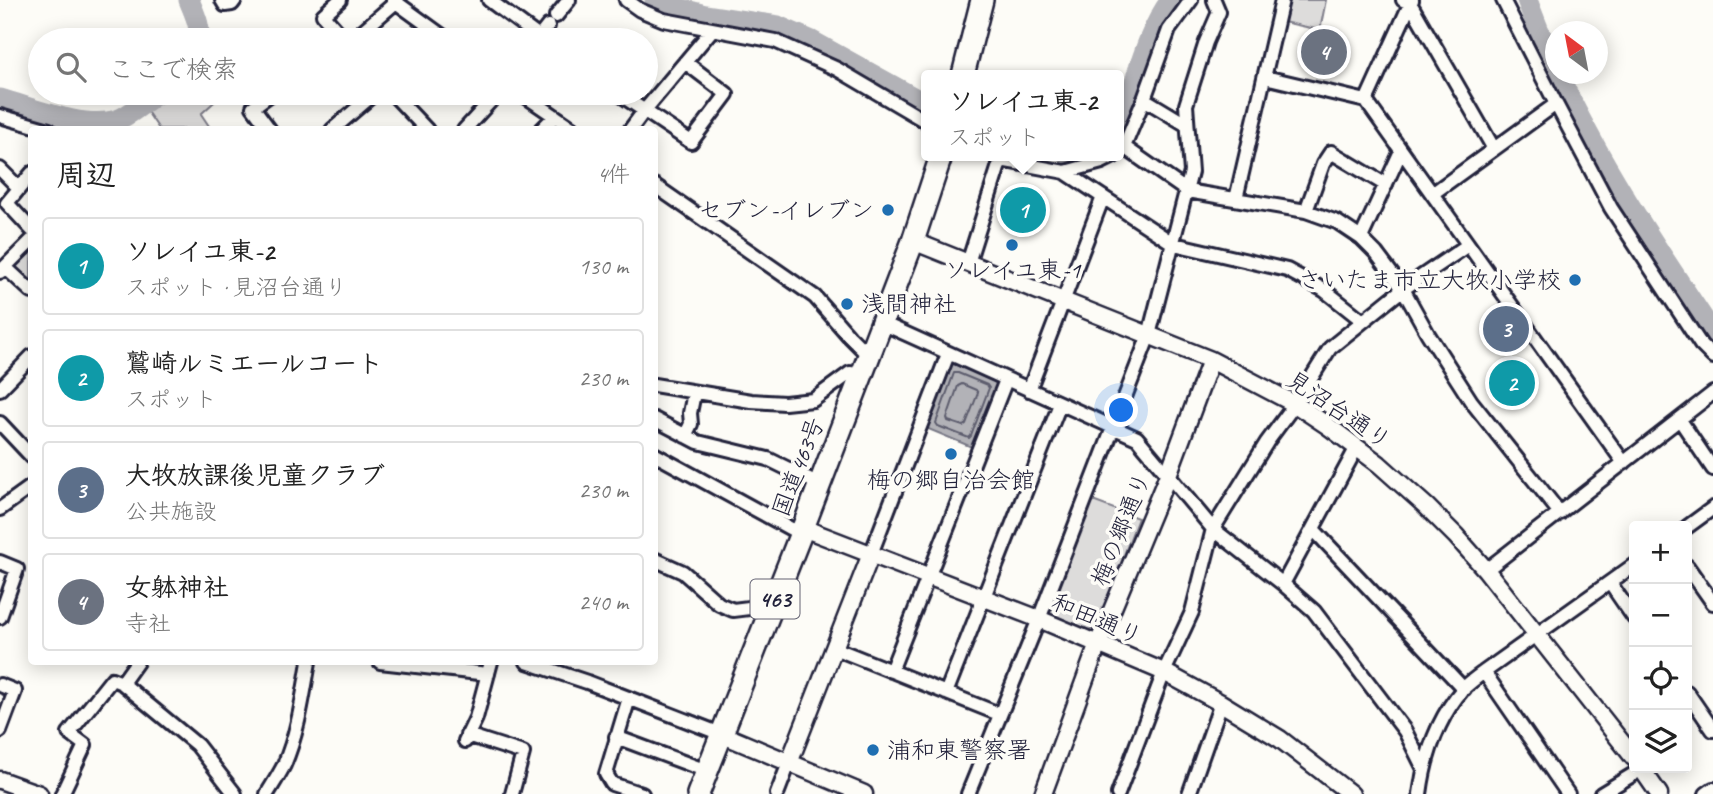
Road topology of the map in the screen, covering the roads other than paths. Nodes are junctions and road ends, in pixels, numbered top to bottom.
1 (222, 0) edge
2 (235, 0) edge
3 (340, 0) edge
4 (489, 0) edge
5 (569, 0) edge
6 (626, 0) edge
7 (982, 0) edge
8 (1191, 0) edge
9 (1214, 0) edge
10 (1282, 0) edge
11 (1503, 0) edge
12 (1409, 1) edge
13 (399, 2) edge
14 (334, 28) edge
15 (367, 28) edge
16 (429, 28) edge
17 (526, 28) edge
18 (547, 28) edge
19 (712, 30) junction
20 (685, 62) junction
21 (964, 70) edge
22 (1265, 76) junction
23 (658, 94) edge
24 (1144, 99) junction
25 (1366, 101) junction
26 (1556, 104) junction
27 (256, 105) edge
28 (360, 105) edge
29 (403, 105) edge
30 (487, 105) edge
31 (539, 105) edge
32 (635, 105) edge
33 (649, 105) edge
34 (644, 111) junction
35 (0, 116) edge
36 (555, 116) junction
37 (921, 118) edge
38 (1188, 125) junction
39 (35, 126) edge
40 (267, 126) edge
41 (337, 126) edge
42 (423, 126) edge
43 (468, 126) edge
44 (545, 126) edge
45 (569, 126) edge
46 (633, 126) edge
47 (1124, 141) edge
48 (1494, 149) junction
49 (1401, 151) junction
50 (1124, 154) edge
51 (939, 161) edge
52 (997, 161) edge
53 (1016, 161) edge
54 (1104, 161) edge
55 (0, 169) edge
56 (1065, 172) junction
57 (28, 178) edge
58 (1386, 185) junction
59 (19, 188) junction
60 (658, 188) edge
61 (1187, 191) junction
62 (1432, 194) junction
63 (1103, 197) junction
64 (1236, 199) junction
65 (1306, 211) junction
66 (28, 226) edge
67 (1361, 238) junction
68 (914, 241) junction
69 (28, 244) edge
70 (1174, 244) junction
71 (1468, 245) junction
72 (968, 263) junction
73 (3, 270) edge
74 (28, 289) edge
75 (1403, 289) junction
76 (1063, 301) junction
77 (1363, 321) junction
78 (881, 323) junction
79 (1149, 335) junction
80 (948, 354) junction
81 (1713, 357) edge
82 (28, 360) edge
83 (1211, 360) junction
84 (865, 365) junction
85 (1006, 380) junction
86 (658, 386) edge
87 (0, 389) edge
88 (1029, 390) junction
89 (694, 393) junction
90 (1713, 393) edge
91 (1060, 404) junction
92 (1295, 404) junction
93 (1680, 420) junction
94 (658, 421) edge
95 (0, 423) edge
96 (1113, 428) junction
97 (685, 436) junction
98 (1357, 447) junction
99 (28, 453) edge
100 (658, 456) edge
101 (1624, 463) junction
102 (1713, 469) edge
103 (1168, 475) junction
104 (819, 484) junction
105 (28, 489) edge
106 (1713, 508) edge
107 (0, 509) edge
108 (1560, 513) junction
109 (1692, 523) edge
110 (803, 528) junction
111 (1213, 529) junction
112 (1313, 529) junction
113 (871, 554) junction
114 (658, 561) edge
115 (0, 562) edge
116 (1629, 569) edge
117 (1486, 570) junction
118 (1692, 573) edge
119 (928, 576) junction
120 (1610, 583) junction
121 (1283, 584) junction
122 (984, 598) junction
123 (1713, 603) edge
124 (773, 604) junction
125 (1629, 611) edge
126 (0, 617) edge
127 (1039, 619) junction
128 (1537, 634) junction
129 (1098, 644) junction
130 (834, 648) junction
131 (135, 665) edge
132 (308, 665) edge
133 (434, 665) edge
134 (536, 665) edge
135 (489, 668) edge
136 (891, 671) junction
137 (1484, 672) junction
138 (1164, 673) junction
139 (122, 683) junction
140 (0, 685) edge
141 (1464, 689) junction
142 (946, 693) junction
143 (629, 698) junction
144 (1692, 699) edge
145 (1222, 703) junction
146 (999, 714) junction
147 (1713, 730) edge
148 (0, 731) edge
149 (721, 734) junction
150 (616, 737) junction
151 (1629, 752) edge
152 (789, 763) junction
153 (1423, 769) junction
154 (706, 771) junction
155 (1629, 773) edge
156 (1644, 773) edge
157 (0, 780) edge
158 (1713, 789) edge
159 (845, 790) edge
160 (39, 794) edge
161 (62, 794) edge
162 (235, 794) edge
163 (267, 794) edge
164 (512, 794) edge
165 (642, 794) edge
166 (698, 794) edge
167 (777, 794) edge
168 (864, 794) edge
169 (968, 794) edge
170 (1043, 794) edge
171 (1118, 794) edge
172 (1189, 794) edge
173 (1351, 794) edge
174 (1420, 794) edge
175 (1568, 794) edge
176 (1601, 794) edge
177 (1658, 794) edge
178 (1706, 794) edge

1 - 2 street
3 - 14 street
4 - 17 street
5 - 18 street
6 - 19 street
7 - 21 highway
8 - 24 street
9 - 38 street
10 - 22 street
11 - 26 street
12 - 25 street
12 - 48 street
13 - 15 street
13 - 16 street
19 - 20 street
19 - 37 street
20 - 23 street
20 - 34 street
22 - 25 street
22 - 64 street
24 - 38 street
24 - 47 street
25 - 49 street
26 - 48 street
26 - 81 street
27 - 40 street
28 - 41 street
29 - 42 street
30 - 43 street
31 - 36 street
32 - 34 street
33 - 34 street
34 - 46 street
35 - 39 street
36 - 44 street
36 - 45 street
38 - 61 street
48 - 62 street
49 - 58 street
49 - 62 street
50 - 61 street
51 - 68 highway, 国道463号 / 463
52 - 72 street
53 - 56 street
54 - 56 street
55 - 59 street
56 - 63 street
57 - 59 street
58 - 65 street
58 - 67 street
59 - 66 street
60 - 84 street
61 - 64 street
61 - 70 street
62 - 71 street
63 - 70 street
63 - 76 street
64 - 65 street
65 - 67 street
67 - 75 street
68 - 72 street, 見沼台通り
68 - 78 highway, 国道463号 / 463
69 - 73 street
70 - 77 street
70 - 79 street
71 - 75 street
71 - 101 street
72 - 76 street, 見沼台通り
73 - 74 street
75 - 77 street
75 - 108 street
76 - 79 street, 見沼台通り
76 - 88 street
77 - 92 street
78 - 80 street
78 - 84 highway, 国道463号 / 463
79 - 83 street, 見沼台通り
79 - 96 street
80 - 85 street
80 - 113 street
82 - 87 street
83 - 92 street, 見沼台通り
83 - 103 street, 梅の郷通り
84 - 89 street
84 - 104 highway, 国道463号 / 463
85 - 88 street
85 - 119 street
86 - 89 street
88 - 91 street
89 - 97 street
90 - 93 street
91 - 96 street
91 - 122 street
92 - 98 street, 見沼台通り
92 - 111 street
93 - 101 street
93 - 102 street
94 - 97 street
95 - 99 street
96 - 103 street
96 - 127 street
97 - 104 street
98 - 112 street
98 - 117 street, 見沼台通り
100 - 110 street
101 - 108 street
103 - 111 street
103 - 129 street, 梅の郷通り
104 - 110 highway, 国道463号 / 463
105 - 107 street
106 - 109 street
108 - 117 street
110 - 113 street, 和田通り
110 - 124 highway, 国道463号 / 463
111 - 121 street
111 - 138 street
112 - 121 street
112 - 141 street
113 - 119 street, 和田通り
113 - 130 street
114 - 124 street
115 - 126 street
116 - 120 street
117 - 128 street, 見沼台通り
118 - 123 street
119 - 122 street, 和田通り
119 - 136 street
120 - 125 street
120 - 128 street
121 - 153 street
122 - 127 street, 和田通り
122 - 142 street
124 - 149 highway, 国道463号 / 463
127 - 129 street, 和田通り
127 - 146 street
128 - 137 street
128 - 151 street, 見沼台通り
129 - 138 street, 和田通り
129 - 170 street, 梅の郷通り
130 - 136 street
130 - 152 street
131 - 139 street
132 - 163 street
133 - 135 street
134 - 143 street
135 - 164 street
136 - 142 street
137 - 141 street
137 - 175 street
138 - 145 street, 和田通り
138 - 171 street
139 - 161 street
139 - 162 street
140 - 148 street
141 - 153 street
142 - 146 street
143 - 149 street
143 - 150 street
144 - 147 street
145 - 172 street
145 - 173 street, 和田通り
146 - 169 street
149 - 152 street
149 - 154 highway, 国道463号 / 463
150 - 154 street
150 - 165 street
152 - 159 street
152 - 167 street
153 - 174 street
154 - 166 highway, 国道463号 / 463
155 - 176 street
156 - 177 street, 見沼台通り
157 - 160 street
158 - 178 street
159 - 168 street

